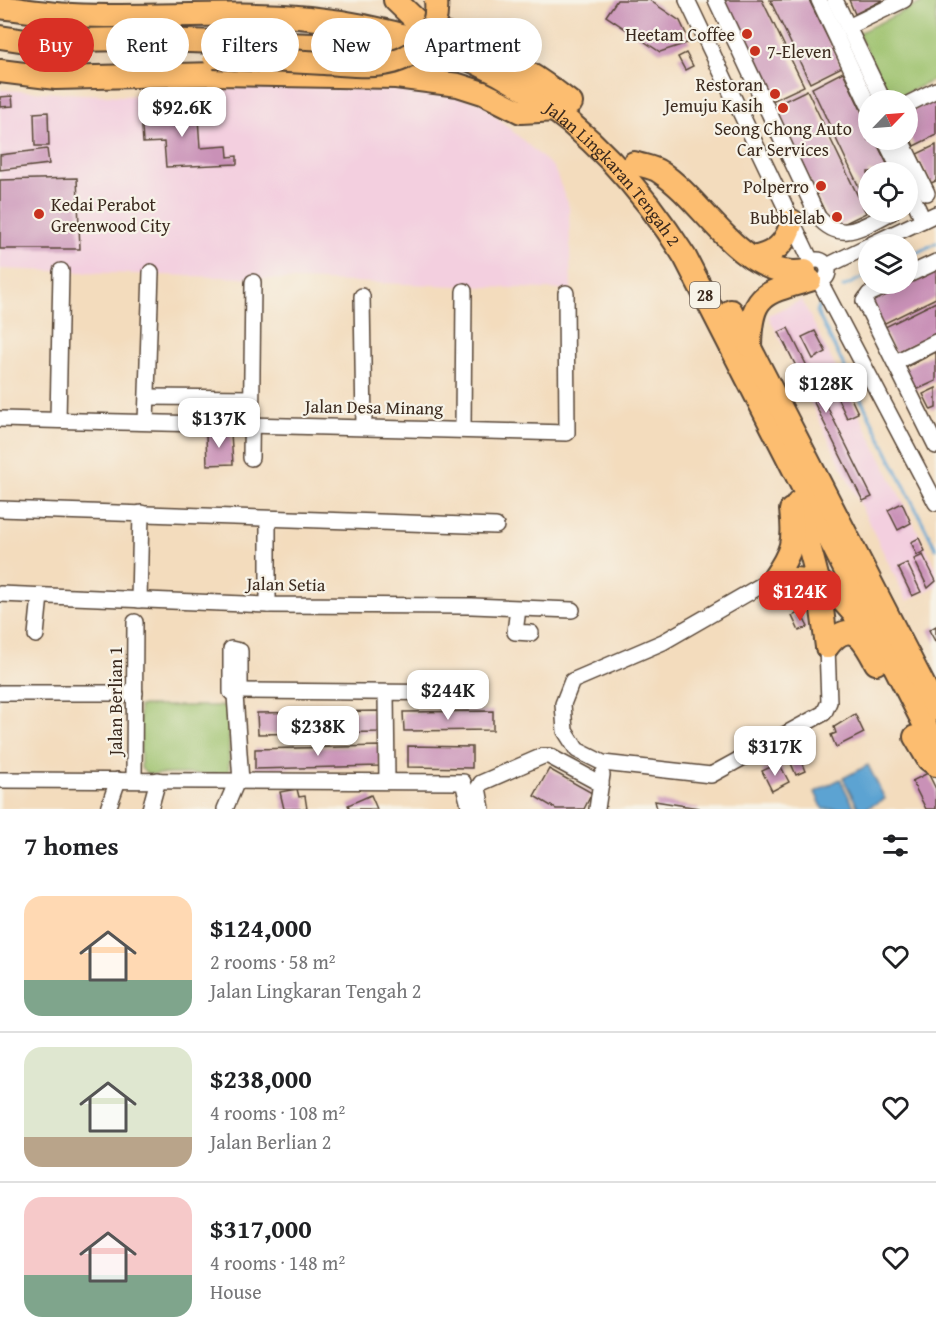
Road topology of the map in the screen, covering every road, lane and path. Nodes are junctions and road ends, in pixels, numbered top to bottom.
1 (100, 0) edge
2 (395, 0) edge
3 (436, 0) edge
4 (687, 0) edge
5 (716, 0) edge
6 (819, 0) edge
7 (835, 0) edge
8 (904, 0) edge
9 (0, 7) edge
10 (344, 15) junction
11 (405, 18) edge
12 (848, 27) junction
13 (404, 29) edge
14 (404, 35) edge
15 (0, 37) edge
16 (18, 39) edge
17 (94, 39) edge
18 (94, 52) edge
19 (854, 57) junction
20 (0, 70) edge
21 (493, 72) edge
22 (525, 72) edge
23 (864, 90) edge
24 (876, 90) edge
25 (936, 90) edge
26 (918, 99) edge
27 (557, 110) junction
28 (634, 163) junction
29 (918, 195) edge
30 (930, 217) edge
31 (792, 221) junction
32 (870, 222) edge
33 (894, 234) edge
34 (858, 251) edge
35 (752, 258) junction
36 (936, 262) edge
37 (918, 270) edge
38 (61, 271) dead end
39 (151, 272) dead end
40 (815, 272) junction
41 (253, 282) dead end
42 (464, 291) dead end
43 (566, 292) dead end
44 (870, 294) edge
45 (362, 296) dead end
46 (936, 342) edge
47 (750, 347) junction
48 (896, 362) junction
49 (148, 397) junction
50 (251, 398) junction
51 (0, 419) edge
52 (58, 420) junction
53 (146, 422) junction
54 (252, 426) junction
55 (364, 426) junction
56 (932, 426) edge
57 (463, 429) junction
58 (936, 446) edge
59 (781, 447) junction
60 (251, 458) dead end
61 (936, 503) edge
62 (0, 509) edge
63 (141, 513) junction
64 (268, 519) junction
65 (496, 526) dead end
66 (774, 578) junction
67 (818, 580) junction
68 (0, 594) edge
69 (40, 596) junction
70 (139, 600) junction
71 (268, 604) junction
72 (518, 609) junction
73 (572, 610) dead end
74 (135, 622) dead end
75 (531, 633) dead end
76 (36, 635) dead end
77 (883, 646) junction
78 (828, 647) junction
79 (240, 651) dead end
80 (0, 693) edge
81 (135, 693) junction
82 (386, 693) junction
83 (477, 693) dead end
84 (238, 694) junction
85 (936, 709) edge
86 (936, 747) edge
87 (603, 763) junction
88 (936, 765) edge
89 (0, 780) edge
90 (118, 780) junction
91 (134, 780) junction
92 (158, 780) junction
93 (239, 781) junction
94 (387, 781) junction
95 (601, 784) junction
96 (108, 809) edge
97 (150, 809) edge
98 (225, 809) edge
99 (470, 809) edge
100 (482, 809) edge
101 (597, 809) edge

1 - 10 highway, Jalan Lingkaran Tengah 2 / 28
2 - 11 highway
3 - 18 highway, bridge
4 - 31 street
5 - 32 street
6 - 19 street
7 - 12 street
8 - 12 street
9 - 10 highway, Jalan Lingkaran Tengah 2 / 28
10 - 13 highway, Jalan Lingkaran Tengah 2 / 28
12 - 19 street
14 - 17 highway
15 - 16 highway
19 - 23 street
19 - 24 street
20 - 27 highway
21 - 27 highway, Jalan Lingkaran Tengah 2 / 28
22 - 28 highway, Jalan Lingkaran Tengah 2 / 28
25 - 26 street
27 - 59 highway, Jalan Lingkaran Tengah 2 / 28
28 - 35 highway
28 - 47 highway, Jalan Lingkaran Tengah 2 / 28
29 - 30 street
30 - 33 street
31 - 35 highway
31 - 40 street
34 - 40 street
35 - 40 highway
36 - 37 street
38 - 52 street
39 - 49 street
40 - 47 highway
40 - 61 street
41 - 50 street
42 - 57 street
43 - 57 street, Jalan Desa Minang
44 - 48 street
45 - 55 street
46 - 48 street
47 - 85 highway, Jalan Lingkaran Tengah 2 / 28
48 - 56 street
49 - 50 street
49 - 53 street
50 - 54 street
51 - 52 street, Jalan Desa Minang
52 - 53 street, Jalan Desa Minang
53 - 54 street, Jalan Desa Minang
54 - 55 street, Jalan Desa Minang
54 - 60 street
55 - 57 street, Jalan Desa Minang
56 - 58 street
59 - 66 highway
59 - 67 highway
59 - 77 highway, Jalan Lingkaran Tengah 2 / 28
62 - 63 street
63 - 64 street
63 - 70 street
64 - 65 street
64 - 71 street
66 - 67 highway
66 - 87 street
67 - 77 highway
67 - 78 highway
68 - 69 street, Jalan Setia
69 - 70 street, Jalan Setia
69 - 76 street
70 - 71 street, Jalan Setia
71 - 72 street, Jalan Setia
72 - 73 street, Jalan Setia
72 - 75 street
74 - 81 street, Jalan Berlian 1
77 - 86 highway, Jalan Lingkaran Tengah 2 / 28
78 - 87 street
78 - 88 highway
79 - 84 street
80 - 81 street
81 - 91 street, Jalan Berlian 1
82 - 83 street
82 - 84 street
82 - 94 street
84 - 93 street
87 - 95 street
89 - 90 street
90 - 91 street
90 - 96 street
91 - 92 street
92 - 93 street
92 - 97 street
93 - 94 street
93 - 98 street
94 - 99 street
95 - 100 street
95 - 101 street

